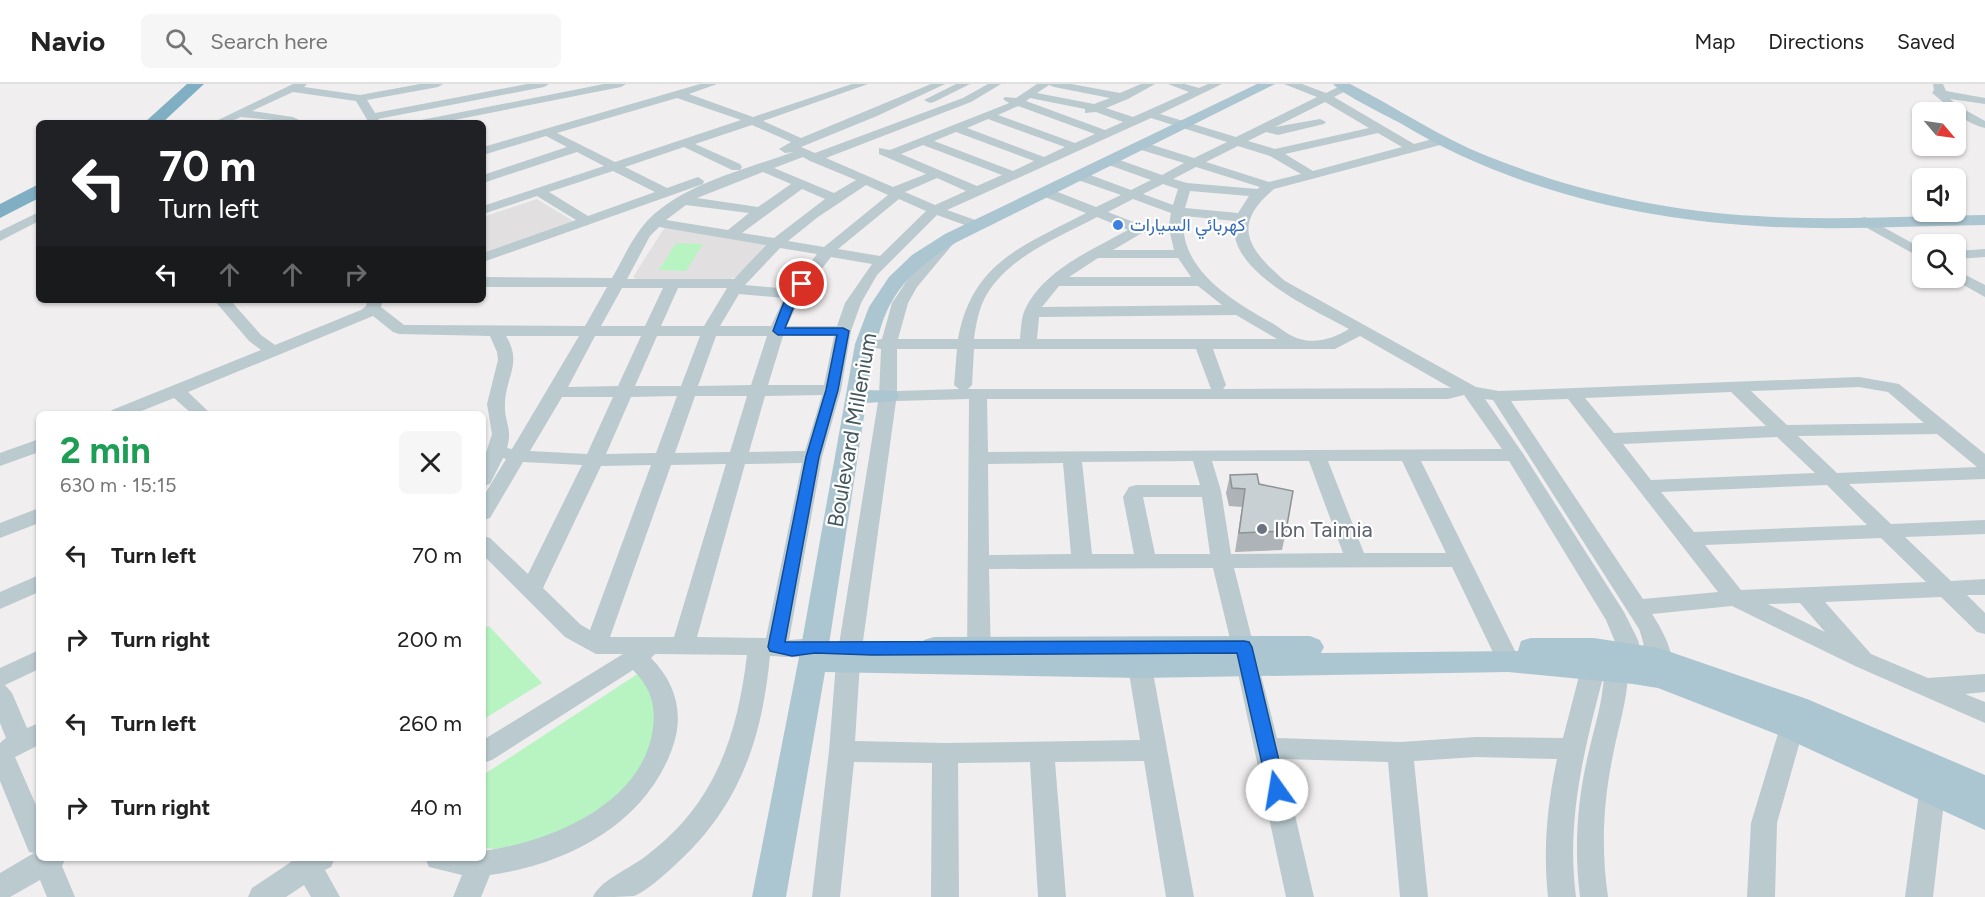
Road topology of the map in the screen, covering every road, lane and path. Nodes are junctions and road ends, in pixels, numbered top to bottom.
1 (183, 84) edge
2 (196, 84) edge
3 (325, 84) edge
4 (388, 84) edge
5 (438, 84) edge
6 (544, 84) edge
7 (621, 84) edge
8 (712, 84) edge
9 (863, 84) edge
10 (909, 84) edge
11 (996, 84) edge
12 (1044, 84) edge
13 (1054, 84) edge
14 (1148, 84) edge
15 (1173, 84) edge
16 (1217, 84) edge
17 (1266, 84) edge
18 (1289, 84) edge
19 (959, 85) edge
20 (1343, 86) edge
21 (697, 87) edge
22 (934, 87) edge
23 (1932, 87) edge
24 (301, 88) edge
25 (984, 92) junction
26 (1200, 92) junction
27 (680, 95) junction
28 (1029, 95) junction
29 (561, 96) junction
30 (1126, 96) junction
31 (1325, 97) junction
32 (360, 98) junction
33 (1985, 100) edge
34 (1018, 102) junction
35 (1944, 102) edge
36 (1165, 107) junction
37 (1095, 108) junction
38 (1300, 109) junction
39 (1150, 114) junction
40 (258, 116) junction
41 (599, 116) junction
42 (989, 116) junction
43 (240, 118) edge
44 (142, 120) edge
45 (155, 120) edge
46 (293, 120) edge
47 (373, 120) edge
48 (437, 120) edge
49 (751, 120) junction
50 (1065, 120) junction
51 (1966, 120) edge
52 (1133, 121) junction
53 (1320, 122) junction
54 (1187, 125) junction
55 (1985, 125) edge
56 (957, 128) junction
57 (1262, 128) junction
58 (1379, 129) junction
59 (1985, 130) edge
60 (546, 132) junction
61 (1104, 134) junction
62 (1343, 137) junction
63 (1237, 140) junction
64 (923, 141) junction
65 (1440, 141) junction
66 (861, 142) junction
67 (684, 143) junction
68 (1142, 146) junction
69 (1075, 147) junction
70 (578, 148) junction
71 (1412, 148) junction
72 (486, 150) edge
73 (802, 151) junction
74 (1274, 153) junction
75 (890, 154) junction
76 (1047, 158) junction
77 (1193, 163) junction
78 (614, 166) junction
79 (736, 167) junction
80 (765, 168) junction
81 (1094, 169) junction
82 (936, 174) junction
83 (1011, 174) junction
84 (1310, 174) junction
85 (486, 178) edge
86 (1162, 179) junction
87 (865, 180) junction
88 (798, 183) junction
89 (1185, 187) junction
90 (975, 190) junction
91 (1264, 190) junction
92 (538, 191) junction
93 (36, 192) edge
94 (665, 192) junction
95 (1045, 192) junction
96 (896, 193) junction
97 (1131, 195) junction
98 (834, 198) junction
99 (36, 200) edge
100 (682, 200) junction
101 (728, 207) junction
102 (486, 209) edge
103 (935, 210) junction
104 (760, 211) junction
105 (1178, 211) junction
106 (0, 212) edge
107 (1097, 212) junction
108 (1241, 217) junction
109 (36, 218) edge
110 (0, 220) edge
111 (585, 220) junction
112 (1985, 220) edge
113 (1868, 221) junction
114 (654, 222) junction
115 (976, 225) junction
116 (1903, 227) junction
117 (1139, 229) junction
118 (1176, 229) junction
119 (1912, 234) edge
120 (731, 236) junction
121 (0, 237) edge
122 (951, 238) junction
123 (778, 243) junction
124 (1912, 248) edge
125 (829, 252) junction
126 (1985, 253) edge
127 (1096, 254) junction
128 (1183, 254) junction
129 (1966, 254) edge
130 (486, 257) edge
131 (882, 261) junction
132 (1966, 269) edge
133 (1966, 280) edge
134 (1985, 280) edge
135 (1203, 281) junction
136 (486, 282) edge
137 (1055, 282) junction
138 (616, 284) junction
139 (672, 284) junction
140 (736, 286) junction
141 (1985, 292) edge
142 (794, 294) junction
143 (225, 303) edge
144 (374, 304) edge
145 (1240, 310) junction
146 (1032, 312) junction
147 (1359, 330) junction
148 (778, 331) junction
149 (843, 331) junction
150 (496, 332) junction
151 (589, 332) junction
152 (650, 332) junction
153 (710, 332) junction
154 (865, 344) junction
155 (889, 344) junction
156 (1298, 344) junction
157 (966, 345) junction
158 (1028, 345) junction
159 (1203, 345) junction
160 (273, 351) junction
161 (1216, 385) junction
162 (1462, 388) junction
163 (1737, 388) junction
164 (758, 389) junction
165 (688, 390) junction
166 (832, 390) junction
167 (971, 390) junction
168 (1192, 390) junction
169 (177, 391) junction
170 (624, 391) junction
171 (889, 391) junction
172 (556, 392) junction
173 (1573, 393) junction
174 (1499, 396) junction
175 (857, 397) junction
176 (126, 411) edge
177 (199, 411) edge
178 (1942, 428) junction
179 (1782, 431) junction
180 (1608, 439) junction
181 (36, 446) edge
182 (497, 451) junction
183 (1201, 455) junction
184 (1316, 455) junction
185 (1409, 455) junction
186 (1515, 455) junction
187 (518, 456) junction
188 (813, 457) junction
189 (1072, 457) junction
190 (737, 458) junction
191 (979, 458) junction
192 (664, 459) junction
193 (0, 460) edge
194 (594, 460) junction
195 (1985, 464) edge
196 (1985, 473) edge
197 (486, 474) edge
198 (1830, 477) junction
199 (1646, 486) junction
200 (1211, 491) junction
201 (486, 508) edge
202 (36, 516) edge
203 (1985, 527) edge
204 (0, 531) edge
205 (1886, 531) junction
206 (1688, 539) junction
207 (486, 546) edge
208 (1356, 560) junction
209 (1460, 560) junction
210 (1082, 561) junction
211 (1146, 561) junction
212 (1222, 561) junction
213 (978, 562) junction
214 (36, 584) edge
215 (1985, 587) edge
216 (1945, 588) junction
217 (531, 590) junction
218 (1806, 595) junction
219 (1735, 598) junction
220 (0, 601) edge
221 (1637, 608) junction
222 (1985, 626) edge
223 (596, 645) junction
224 (683, 645) junction
225 (791, 650) junction
226 (646, 651) junction
227 (1246, 655) junction
228 (1505, 655) junction
229 (850, 656) junction
230 (978, 657) junction
231 (36, 660) edge
232 (1863, 660) junction
233 (1625, 663) junction
234 (1140, 667) junction
235 (0, 678) edge
236 (1985, 683) edge
237 (1923, 687) junction
238 (0, 693) edge
239 (1985, 713) edge
240 (1792, 727) junction
241 (15, 745) edge
242 (1267, 748) junction
243 (1572, 749) junction
244 (1153, 750) junction
245 (486, 751) edge
246 (842, 751) junction
247 (1400, 752) junction
248 (945, 753) junction
249 (1042, 753) junction
250 (1985, 790) edge
251 (1932, 793) junction
252 (1985, 816) edge
253 (36, 820) edge
254 (38, 861) edge
255 (48, 861) edge
256 (311, 861) edge
257 (454, 861) edge
258 (481, 864) junction
259 (0, 888) edge
260 (61, 897) edge
261 (262, 897) edge
262 (326, 897) edge
263 (467, 897) edge
264 (607, 897) edge
265 (769, 897) edge
266 (826, 897) edge
267 (945, 897) edge
268 (1052, 897) edge
269 (1180, 897) edge
270 (1300, 897) edge
271 (1414, 897) edge
272 (1562, 897) edge
273 (1594, 897) edge
274 (1761, 897) edge
275 (1919, 897) edge

1 - 44 highway
2 - 45 highway
3 - 24 street
4 - 32 street
5 - 32 street
6 - 47 street
7 - 29 street
8 - 21 street
9 - 49 street
10 - 22 street
11 - 25 street
12 - 28 street
13 - 30 street
14 - 30 street
15 - 26 street
16 - 26 street
17 - 54 main road, Boulevard Millenium
18 - 31 street
19 - 25 street
19 - 73 street
20 - 31 street
20 - 65 main road
21 - 27 street
22 - 73 street
23 - 33 street
23 - 35 street
23 - 55 street
24 - 32 street
24 - 40 street
24 - 43 street
25 - 34 street
25 - 66 street
26 - 36 street
27 - 41 street
27 - 49 street
28 - 34 street
28 - 37 street
29 - 41 street
29 - 48 street
30 - 36 street
30 - 37 street
31 - 38 street
31 - 58 street
32 - 47 street
34 - 42 street
34 - 50 street
36 - 39 street
37 - 50 street
37 - 52 street
38 - 53 street
38 - 57 street
39 - 52 street
39 - 54 street
40 - 43 street
40 - 46 street
41 - 60 street
42 - 56 street
42 - 69 street
49 - 67 street
49 - 73 street
50 - 61 street
51 - 59 street
52 - 61 street
53 - 57 street
53 - 62 street
54 - 63 street
54 - 68 main road, Boulevard Millenium
56 - 64 street
56 - 76 street
57 - 63 street
58 - 62 street
58 - 71 street
60 - 70 street
60 - 72 street
61 - 69 street
62 - 74 street
63 - 74 street
63 - 77 street
64 - 75 street
64 - 83 street
65 - 71 street
65 - 113 main road
66 - 73 street
66 - 75 street
67 - 78 street
67 - 79 street
68 - 77 street
68 - 81 main road, Boulevard Millenium
69 - 76 street
70 - 78 street
70 - 85 street
71 - 84 street
73 - 79 street
73 - 80 street
73 - 87 street
74 - 84 street
75 - 82 street
76 - 81 street
76 - 83 street
77 - 86 street
77 - 91 street
78 - 92 street
78 - 94 street
79 - 94 street
80 - 88 street
80 - 100 street
81 - 86 street
81 - 95 main road, Boulevard Millenium
81 - 97 street
82 - 90 street
82 - 96 street
83 - 90 street
84 - 91 street
86 - 89 street
86 - 97 street
87 - 96 street
87 - 98 street
88 - 98 street
88 - 101 street
88 - 104 street
89 - 91 street
89 - 105 street
90 - 103 street
91 - 108 street
92 - 102 street
92 - 111 street
93 - 106 highway
94 - 111 street
95 - 107 street
95 - 115 main road, Boulevard Millenium
96 - 103 street
96 - 125 street
97 - 105 street
97 - 107 street
98 - 123 street
99 - 110 highway
100 - 101 street
100 - 114 street
101 - 104 street
103 - 115 street
103 - 131 street
104 - 120 street
105 - 108 street
105 - 118 street
107 - 117 street
107 - 157 street
108 - 147 street
109 - 121 street
111 - 130 street
112 - 116 main road
113 - 116 main road
113 - 124 street
114 - 120 street
114 - 138 street
115 - 122 main road, Boulevard Millenium
116 - 119 street
117 - 118 street
117 - 127 street
118 - 128 street
120 - 123 street
122 - 154 main road, Boulevard Millenium
122 - 155 street
123 - 125 street
123 - 140 street
125 - 131 street
125 - 142 street
126 - 129 street
127 - 128 street
127 - 137 street
128 - 135 street
131 - 149 street
132 - 134 street
133 - 141 street
135 - 137 street
135 - 145 street
136 - 138 street
137 - 146 street
138 - 139 street
138 - 151 street
139 - 140 street
139 - 152 street
140 - 142 street
140 - 153 street
142 - 148 street
143 - 160 street
144 - 150 street
144 - 160 street
145 - 146 street
145 - 156 street
146 - 158 street
147 - 156 street
147 - 162 street
148 - 149 street
148 - 153 street
148 - 164 street
149 - 166 street
150 - 151 street
150 - 182 street
151 - 152 street
151 - 172 street
152 - 153 street
152 - 170 street
153 - 165 street
154 - 155 street
154 - 175 main road, Boulevard Millenium
155 - 157 street
155 - 171 street
156 - 159 street
157 - 158 street
157 - 167 street
158 - 159 street
159 - 161 street
160 - 169 street
161 - 162 street
161 - 168 street
162 - 168 street
162 - 174 street
162 - 186 street
163 - 173 street
163 - 178 street
163 - 179 street
164 - 165 street
164 - 166 street
164 - 190 street
165 - 170 street
165 - 192 street
166 - 188 street
167 - 168 street
167 - 171 street
167 - 191 street
169 - 176 street
169 - 177 street
170 - 172 street
170 - 194 street
171 - 175 main road
171 - 229 street
172 - 187 street
173 - 174 street
173 - 180 street
174 - 221 street
175 - 225 main road, Boulevard Millenium
178 - 179 street
178 - 195 street
179 - 180 street
179 - 198 street
180 - 199 street
181 - 193 street
182 - 187 street
182 - 197 street
183 - 184 street
183 - 189 street
183 - 200 street
184 - 185 street
184 - 208 street
185 - 186 street
185 - 209 street
186 - 233 street
187 - 194 street
187 - 201 street
188 - 190 street
188 - 225 street
189 - 191 street
189 - 210 street
190 - 192 street
190 - 224 street
191 - 213 street
192 - 194 street
192 - 223 street
194 - 217 street
196 - 198 street
198 - 199 street
198 - 205 street
199 - 206 street
200 - 211 street
200 - 212 street
202 - 204 street
203 - 205 street
205 - 206 street
205 - 216 street
206 - 219 street
207 - 217 street
208 - 209 street
208 - 212 street
209 - 228 street
210 - 211 street
210 - 213 street
211 - 212 street
212 - 227 street
213 - 230 street
214 - 220 street
215 - 216 street
216 - 218 street
216 - 222 street
217 - 223 street
218 - 219 street
218 - 232 street
219 - 221 street
219 - 232 street
221 - 233 street
223 - 226 street
224 - 225 street
224 - 226 street
225 - 229 main road
225 - 264 street
225 - 265 main road, Boulevard Millenium
226 - 245 street
226 - 258 street
227 - 228 main road
227 - 230 main road
227 - 234 main road
227 - 242 street
228 - 233 main road
229 - 230 main road
229 - 246 street
230 - 234 main road
231 - 235 street
232 - 237 street
233 - 240 main road
233 - 243 street
233 - 250 main road
233 - 273 street
234 - 244 street
236 - 237 street
237 - 239 street
238 - 241 street
240 - 251 main road
240 - 274 street
241 - 253 street
242 - 247 street
242 - 270 street
243 - 247 street
243 - 272 street
244 - 249 street
244 - 269 street
246 - 248 street
246 - 266 street
247 - 271 street
248 - 249 street
248 - 267 street
249 - 268 street
251 - 252 main road
251 - 275 street
254 - 259 street
255 - 260 street
256 - 261 street
256 - 262 street
257 - 258 street
258 - 263 street

